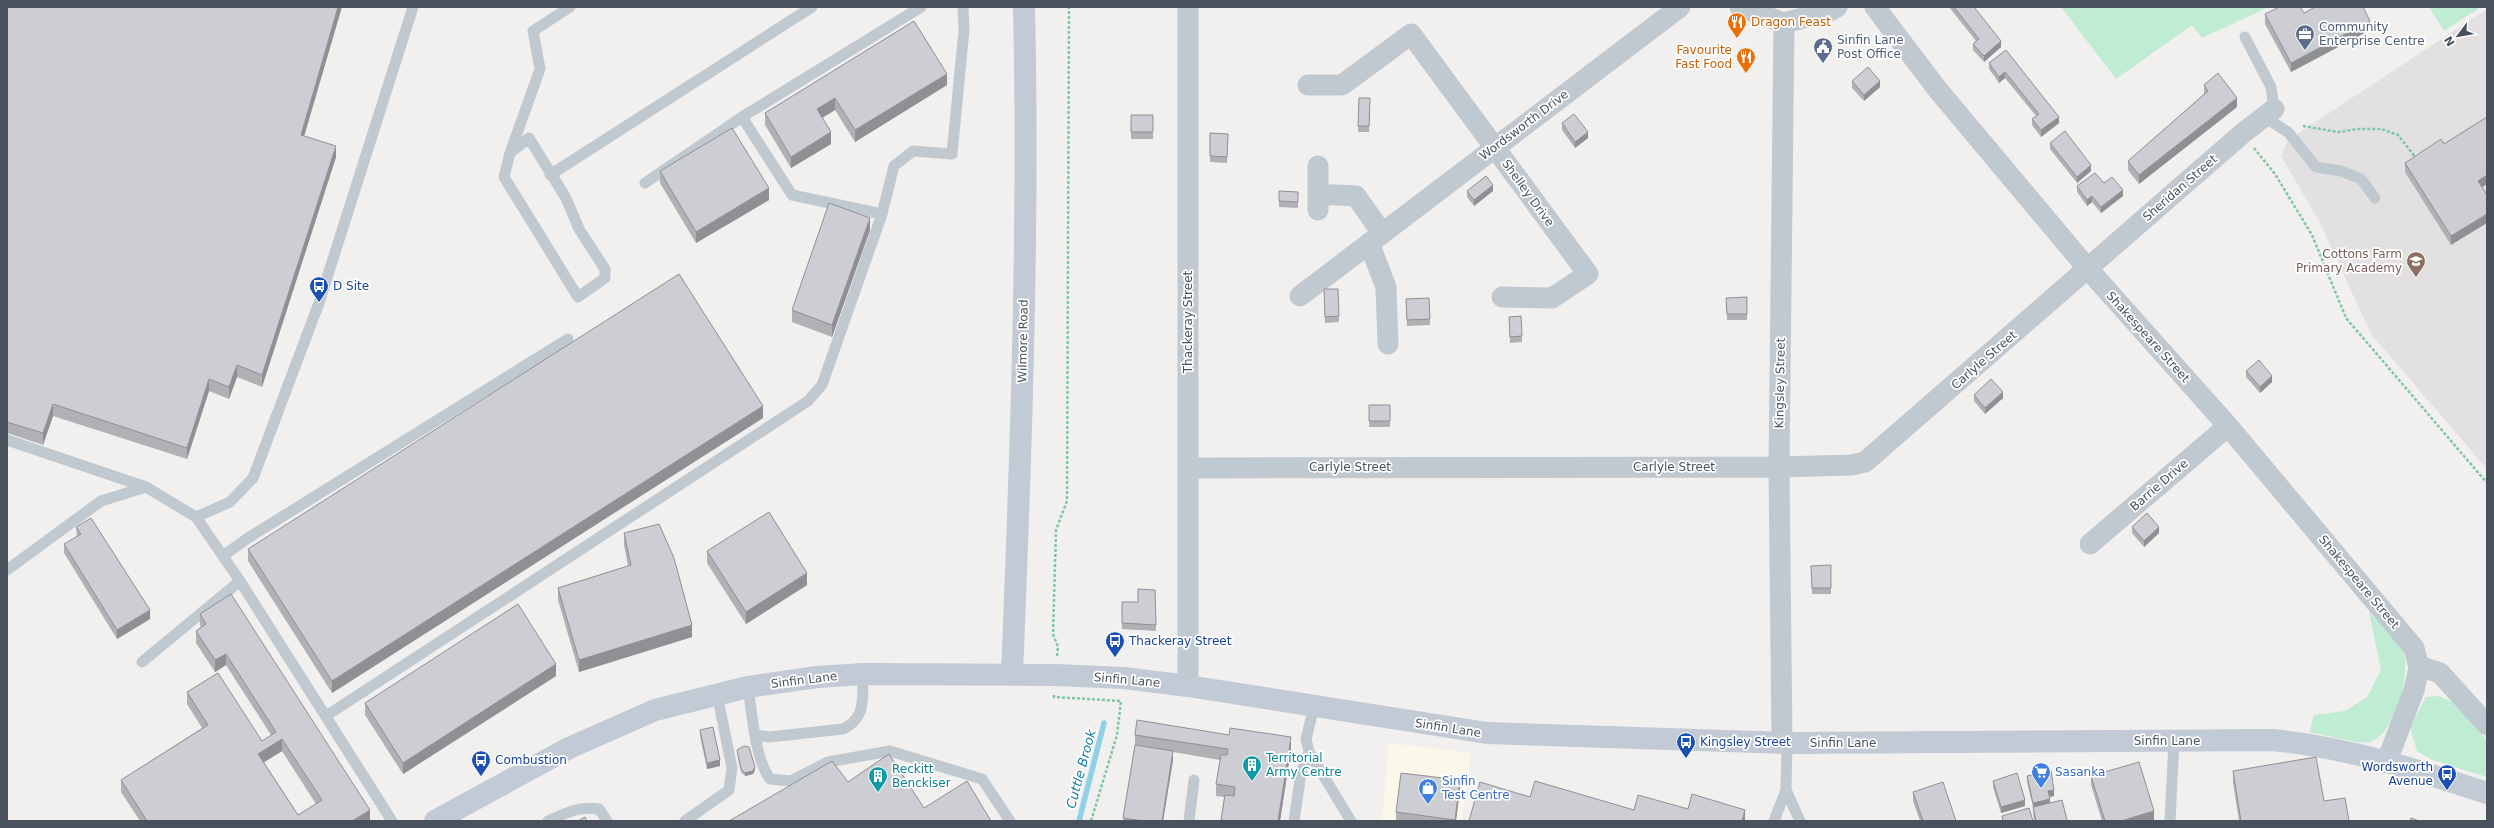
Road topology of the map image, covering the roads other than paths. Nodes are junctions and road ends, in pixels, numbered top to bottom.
1 (413, 7) edge
2 (570, 7) edge
3 (812, 7) edge
4 (921, 7) edge
5 (963, 7) edge
6 (1024, 7) edge
7 (1188, 7) edge
8 (1680, 7) edge
9 (1740, 7) edge
10 (1837, 7) edge
11 (1875, 7) edge
12 (1784, 22) junction
13 (2245, 37) dead end
14 (1308, 85) dead end
15 (2269, 113) junction
16 (742, 117) junction
17 (1495, 148) junction
18 (510, 153) junction
19 (1318, 166) dead end
20 (550, 175) junction
21 (645, 183) dead end
22 (2375, 198) dead end
23 (882, 214) junction
24 (1376, 238) junction
25 (2088, 269) junction
26 (1300, 296) dead end
27 (1502, 297) dead end
28 (568, 339) dead end
29 (1388, 344) dead end
30 (2228, 426) junction
31 (7, 440) edge
32 (1779, 467) junction
33 (1188, 468) junction
34 (146, 487) junction
35 (196, 517) junction
36 (2090, 544) dead end
37 (223, 556) junction
38 (7, 570) edge
39 (240, 581) junction
40 (142, 662) dead end
41 (2419, 666) junction
42 (863, 674) junction
43 (1012, 674) junction
44 (1188, 686) junction
45 (748, 687) junction
46 (717, 694) junction
47 (1314, 707) junction
48 (326, 716) junction
49 (2487, 725) edge
50 (756, 735) junction
51 (2174, 740) junction
52 (1785, 743) junction
53 (1309, 752) junction
54 (2387, 761) junction
55 (1194, 780) dead end
56 (1786, 790) junction
57 (2487, 793) edge
58 (392, 821) edge
59 (435, 821) edge
60 (548, 821) edge
61 (607, 821) edge
62 (685, 821) edge
63 (1010, 821) edge
64 (1189, 821) edge
65 (1294, 821) edge
66 (1351, 821) edge
67 (1774, 821) edge
68 (1800, 821) edge
69 (2170, 821) edge

1 - 35 lane
2 - 18 lane
3 - 20 lane
4 - 16 lane
5 - 23 lane
6 - 43 street, Wilmore Road
7 - 33 street, Thackeray Street
8 - 17 street, Wordsworth Drive
9 - 12 street
10 - 12 street
11 - 25 street, Shakespeare Street
12 - 32 street, Kingsley Street
13 - 15 lane
14 - 17 street, Shelley Drive
15 - 22 lane
15 - 25 street, Sheridan Street
16 - 21 lane
16 - 23 lane
17 - 24 street, Wordsworth Drive
17 - 27 street, Shelley Drive
18 - 20 lane
18 - 20 lane
19 - 24 street
23 - 48 lane
24 - 26 street, Wordsworth Drive
24 - 29 street
25 - 30 street, Shakespeare Street
25 - 32 street, Carlyle Street
28 - 37 lane
30 - 36 street, Barrie Drive
30 - 41 street, Shakespeare Street
31 - 34 lane
32 - 33 street, Carlyle Street
32 - 52 street, Kingsley Street
33 - 44 street, Thackeray Street
34 - 35 lane
34 - 38 lane
35 - 37 lane
37 - 39 lane
39 - 40 lane
39 - 48 lane
41 - 49 street
41 - 54 street, Shakespeare Street
42 - 43 street, Sinfin Lane
42 - 45 street, Sinfin Lane
42 - 50 lane
43 - 44 street, Sinfin Lane
44 - 47 street, Sinfin Lane
45 - 46 street, Sinfin Lane
45 - 50 lane
46 - 59 street, Sinfin Lane
46 - 62 lane
47 - 52 street, Sinfin Lane
47 - 53 lane
48 - 58 lane
50 - 63 lane
51 - 52 street, Sinfin Lane
51 - 54 street, Sinfin Lane
51 - 69 lane
52 - 56 lane
53 - 65 lane
53 - 66 lane
54 - 57 street, Sinfin Lane
55 - 64 lane
56 - 67 lane
56 - 68 lane
60 - 61 lane

